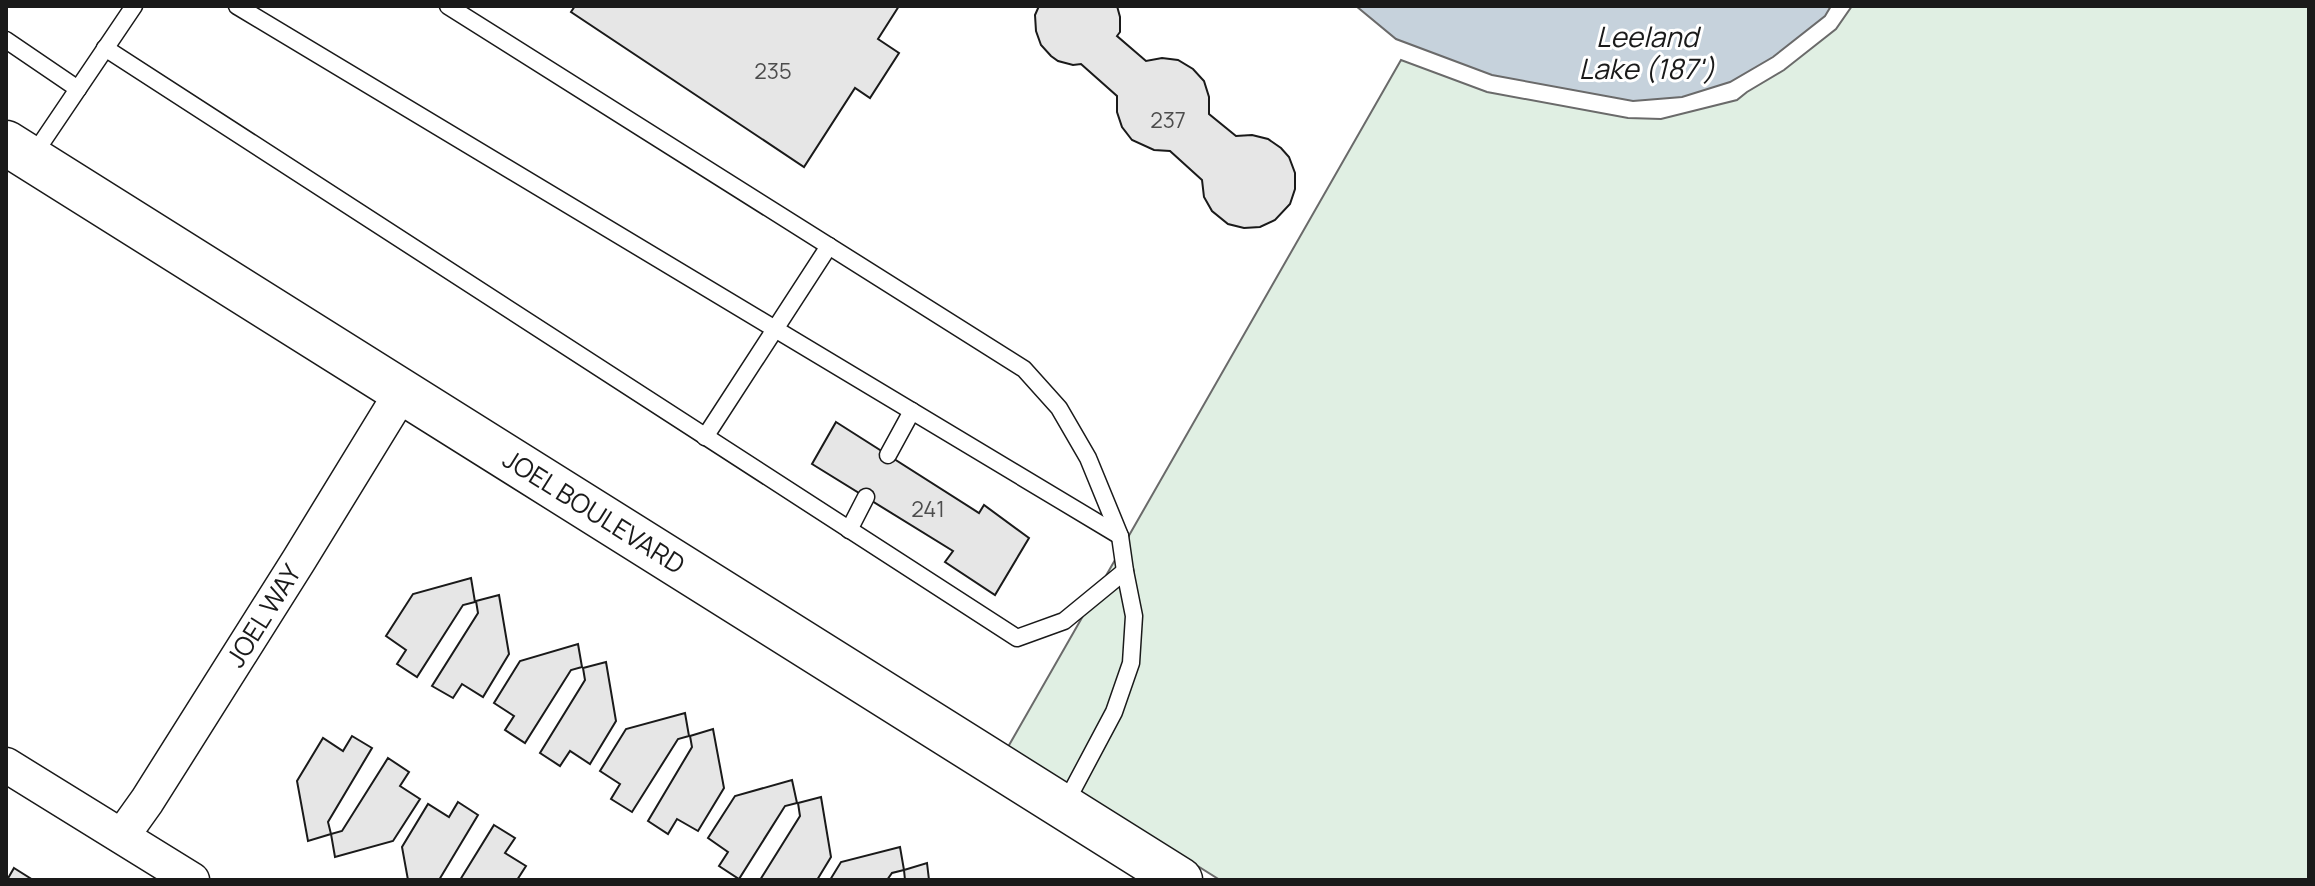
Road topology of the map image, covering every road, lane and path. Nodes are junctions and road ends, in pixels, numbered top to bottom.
1 (134, 6) edge
2 (237, 6) edge
3 (448, 6) edge
4 (6, 40) edge
5 (105, 48) junction
6 (78, 89) junction
7 (18, 151) edge
8 (829, 246) junction
9 (775, 329) junction
10 (402, 392) junction
11 (912, 411) junction
12 (705, 437) junction
13 (888, 455) dead end
14 (866, 497) dead end
15 (849, 530) junction
16 (1120, 536) junction
17 (1125, 571) junction
18 (6, 765) edge
19 (1063, 807) junction
20 (122, 836) junction
21 (192, 880) edge
22 (1180, 880) edge

1 - 5 lane
2 - 9 lane
3 - 8 lane
4 - 6 lane
5 - 6 lane
5 - 12 lane
6 - 7 lane
7 - 10 main road, JOEL BOULEVARD
8 - 9 lane
8 - 16 lane
9 - 11 lane
9 - 12 lane
10 - 19 main road, JOEL BOULEVARD
10 - 20 street, JOEL WAY
11 - 13 lane
11 - 16 lane
12 - 15 lane
14 - 15 lane
15 - 17 lane
16 - 17 lane
17 - 19 lane
18 - 20 street
19 - 22 main road, JOEL BOULEVARD
20 - 21 street

